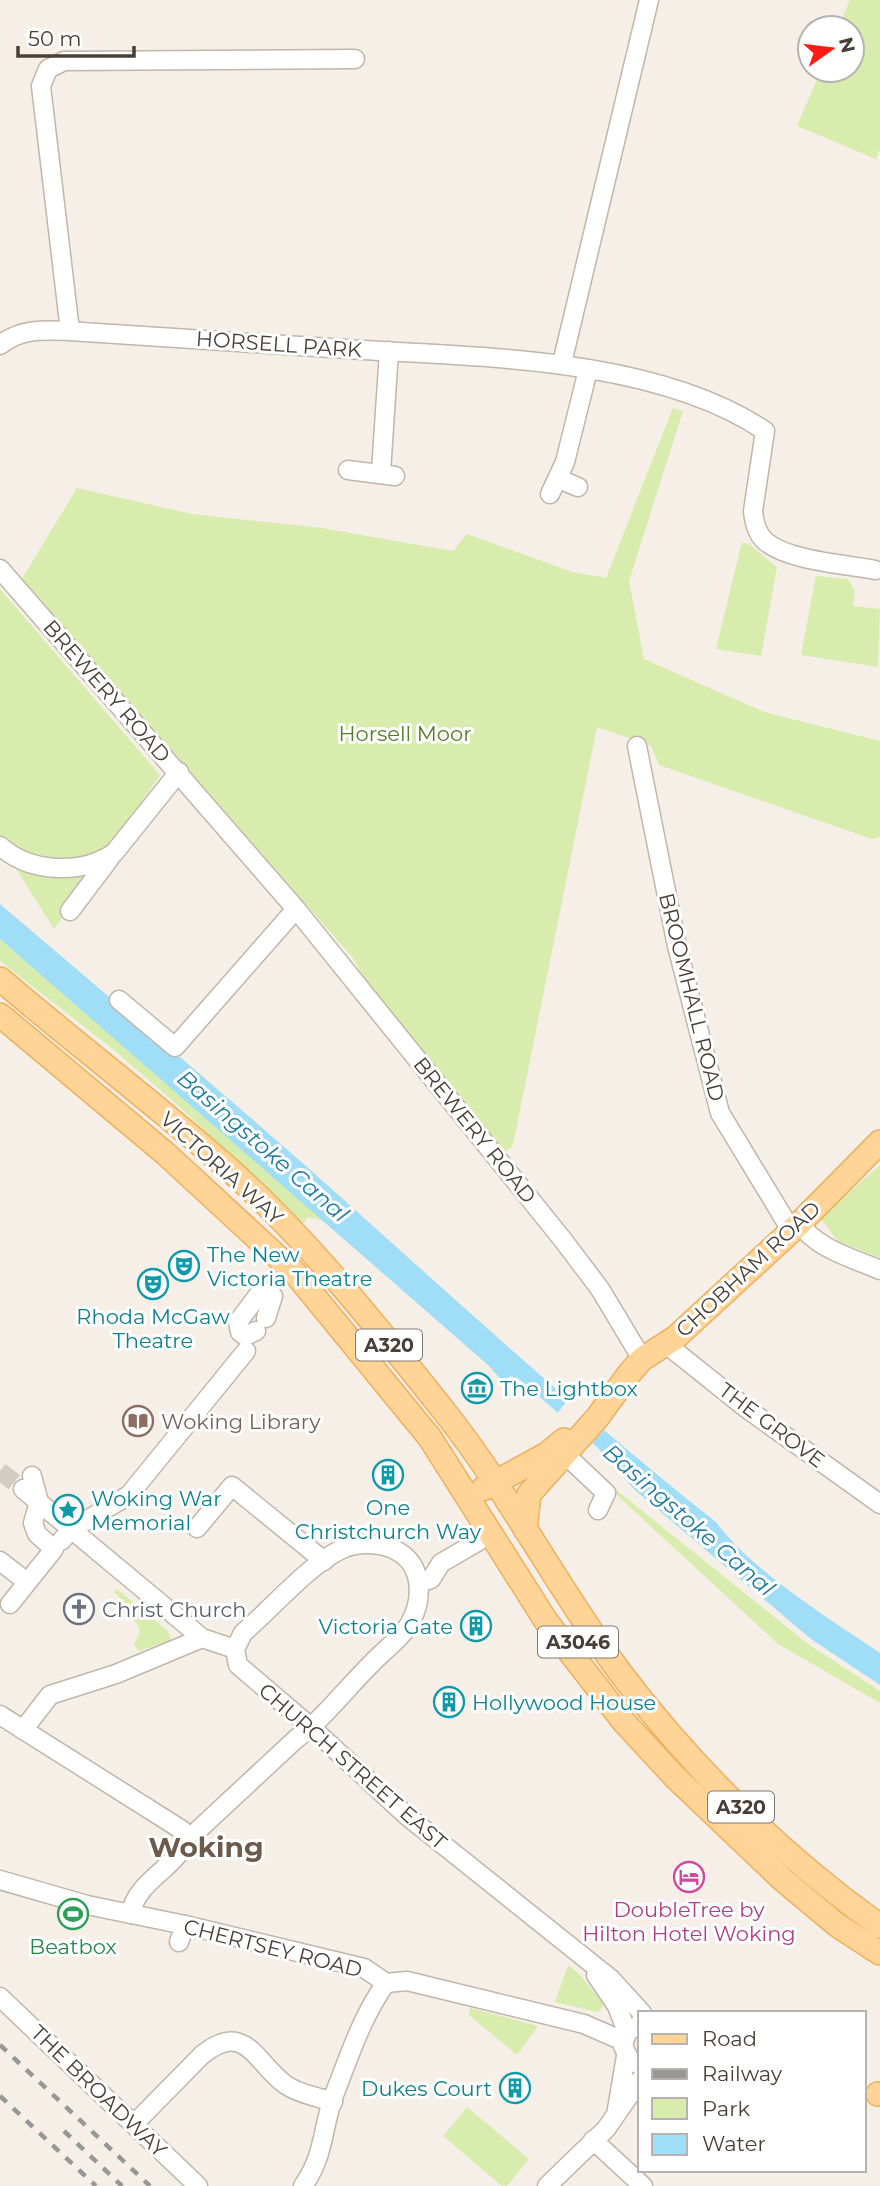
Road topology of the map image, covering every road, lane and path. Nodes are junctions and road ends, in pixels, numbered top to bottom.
1 (649, 0) edge
2 (355, 59) dead end
3 (69, 331) junction
4 (0, 345) edge
5 (389, 351) junction
6 (562, 363) junction
7 (588, 370) junction
8 (356, 476) dead end
9 (578, 486) dead end
10 (0, 569) edge
11 (875, 570) dead end
12 (637, 746) dead end
13 (179, 772) junction
14 (0, 846) edge
15 (114, 853) junction
16 (296, 909) junction
17 (70, 911) dead end
18 (0, 979) edge
19 (120, 1000) dead end
20 (0, 1014) edge
21 (880, 1142) edge
22 (795, 1226) junction
23 (880, 1270) edge
24 (666, 1344) junction
25 (246, 1351) dead end
26 (642, 1359) junction
27 (467, 1440) junction
28 (570, 1448) junction
29 (527, 1463) junction
30 (27, 1483) tunnel mouth
31 (490, 1497) junction
32 (39, 1502) junction
33 (880, 1504) edge
34 (598, 1510) dead end
35 (197, 1528) dead end
36 (526, 1529) junction
37 (63, 1540) junction
38 (479, 1541) dead end
39 (324, 1560) junction
40 (0, 1561) edge
41 (27, 1582) junction
42 (419, 1583) junction
43 (10, 1604) dead end
44 (202, 1638) junction
45 (235, 1649) junction
46 (0, 1715) edge
47 (312, 1728) junction
48 (23, 1730) junction
49 (675, 1777) joint
50 (190, 1835) junction
51 (0, 1880) edge
52 (131, 1914) junction
53 (880, 1926) edge
54 (880, 1954) edge
55 (588, 1963) junction
56 (386, 1983) junction
57 (0, 1997) edge
58 (640, 2011) edge
59 (631, 2044) edge
60 (638, 2083) edge
61 (333, 2102) junction
62 (616, 2112) junction
63 (134, 2124) junction
64 (593, 2140) junction
65 (198, 2186) edge
66 (303, 2186) edge
67 (547, 2186) edge
68 (643, 2186) edge

1 - 6 street
2 - 3 street
3 - 4 street, HORSELL PARK
3 - 5 street, HORSELL PARK
5 - 6 street, HORSELL PARK
5 - 8 street
6 - 7 street, HORSELL PARK
7 - 9 street
7 - 11 street, HORSELL PARK
10 - 13 street, BREWERY ROAD
12 - 22 street, BROOMHALL ROAD
13 - 15 street
13 - 16 street, BREWERY ROAD
14 - 15 street
15 - 17 street
16 - 19 street
16 - 26 street, BREWERY ROAD
18 - 27 main road, VICTORIA WAY / A320
20 - 31 main road, VICTORIA WAY / A320
21 - 22 main road, CHOBHAM ROAD
22 - 23 street, BROOMHALL ROAD
22 - 24 main road, CHOBHAM ROAD
24 - 26 main road, CHOBHAM ROAD
24 - 33 street, THE GROVE
25 - 37 street
26 - 28 main road, CHOBHAM ROAD
27 - 29 main road, A320
27 - 31 main road, VICTORIA WAY / A320
28 - 29 main road, CHOBHAM ROAD
28 - 31 main road, CHOBHAM ROAD
28 - 34 street
28 - 36 main road, CHOBHAM ROAD
29 - 31 main road, CHOBHAM ROAD
30 - 32 street
31 - 36 main road, VICTORIA WAY / A320
31 - 49 main road, VICTORIA WAY / A3046
32 - 37 street
32 - 37 street
35 - 39 street
36 - 53 main road, VICTORIA WAY / A320
37 - 41 street
37 - 44 street
38 - 42 street
39 - 42 street
39 - 45 street
40 - 41 street
41 - 43 street
42 - 47 street
44 - 45 street
44 - 48 street
45 - 47 street, CHURCH STREET EAST
46 - 48 street
47 - 50 street
47 - 55 street, CHURCH STREET EAST
48 - 50 street
49 - 54 main road, VICTORIA WAY / A320
50 - 52 street
51 - 52 street, CHERTSEY ROAD
52 - 56 street, CHERTSEY ROAD
55 - 58 street, CHURCH STREET EAST
55 - 59 street, CHURCH STREET EAST
56 - 59 street, CHERTSEY ROAD
56 - 61 street
57 - 63 street, THE BROADWAY
59 - 62 street
60 - 62 street
61 - 63 street
61 - 66 street
62 - 64 street
63 - 65 street, THE BROADWAY
64 - 67 street
64 - 68 street

